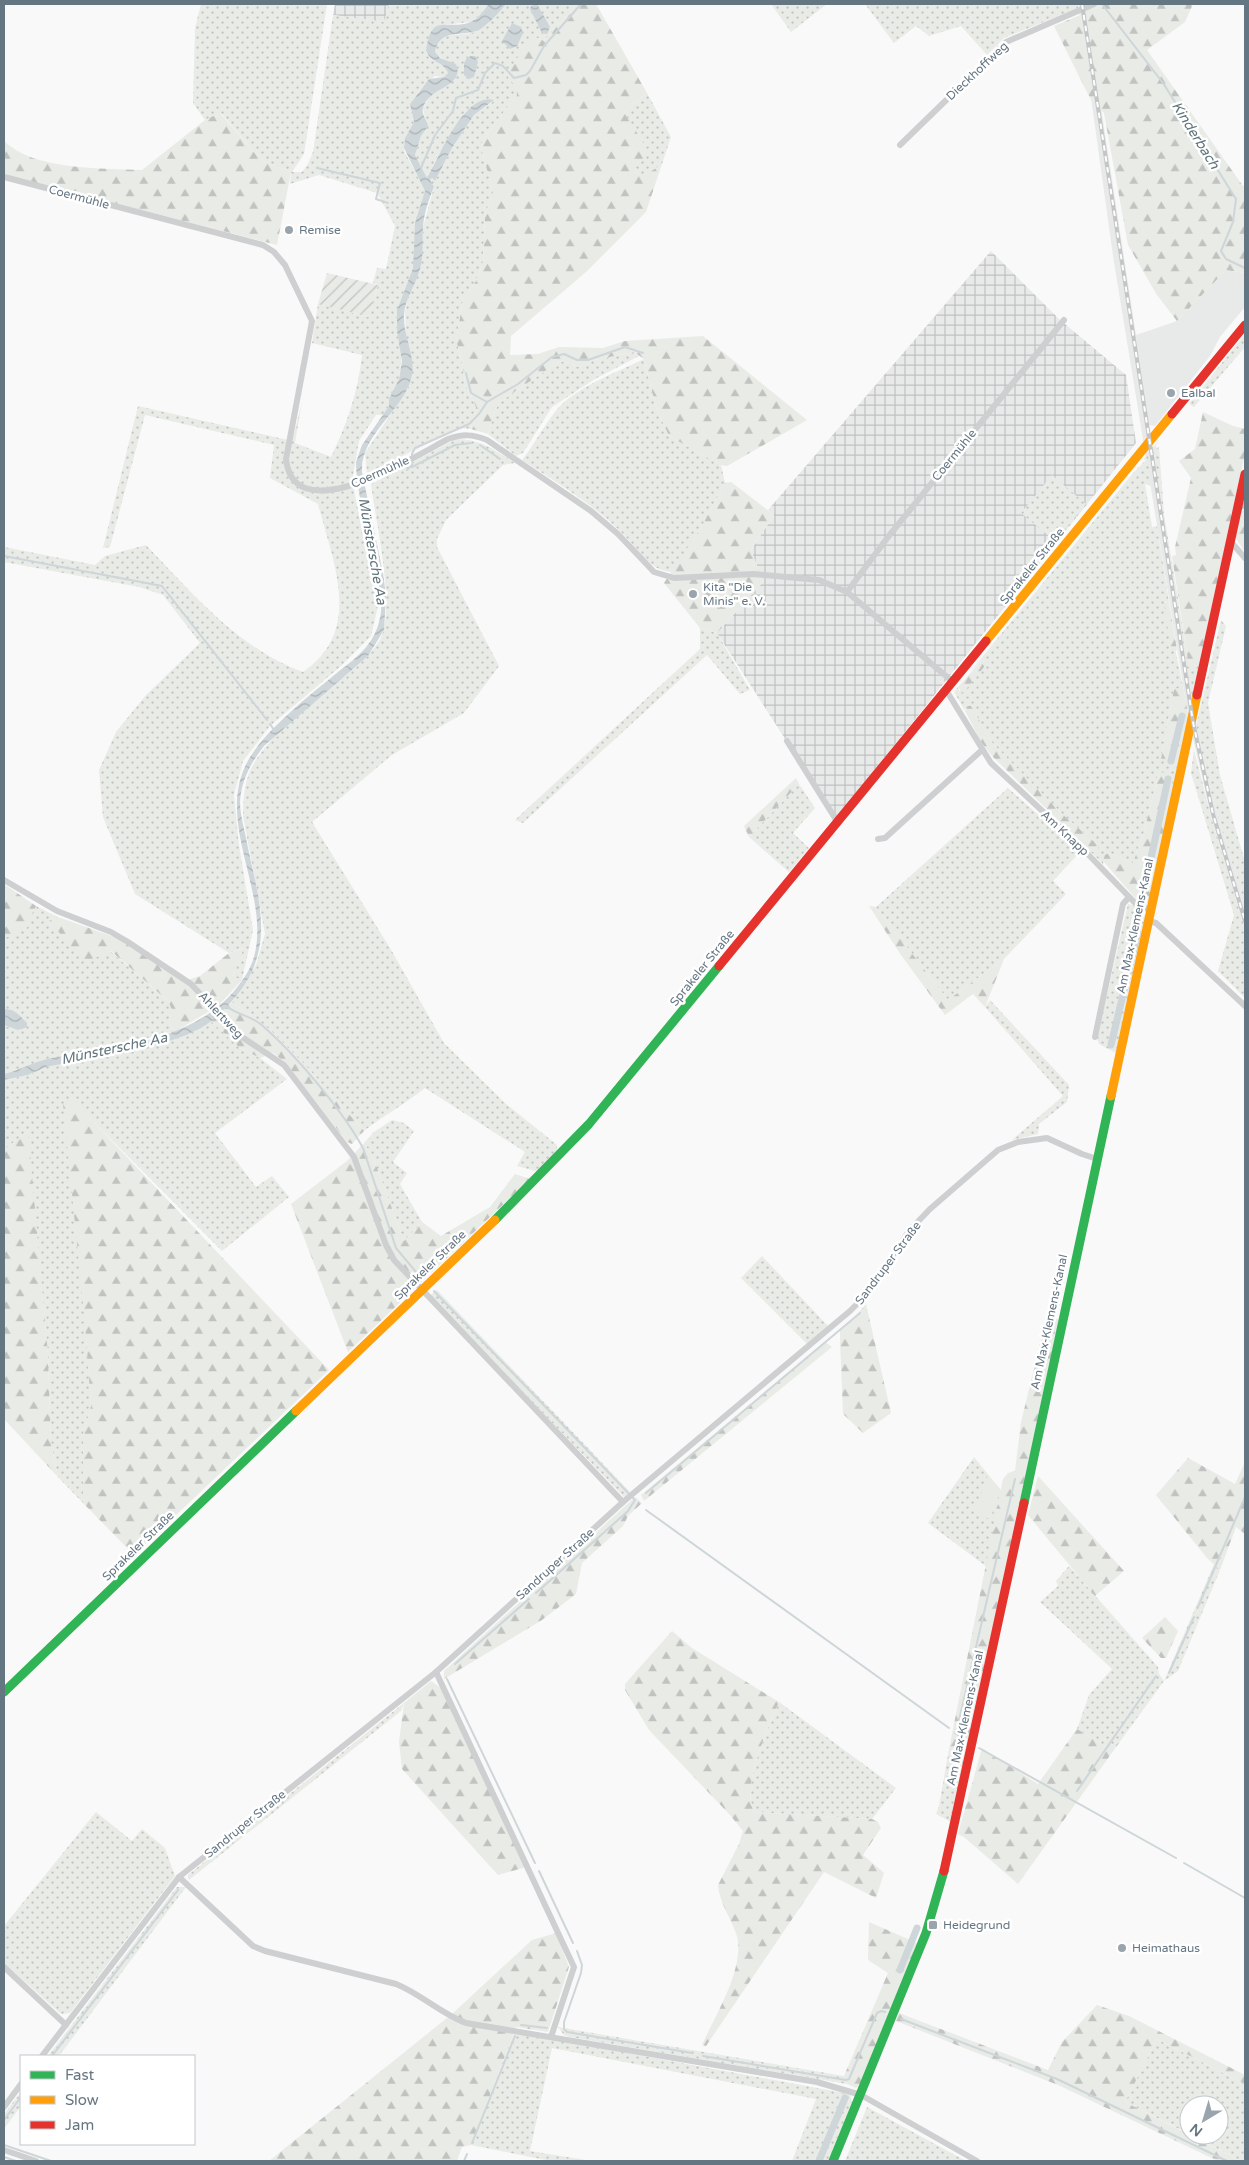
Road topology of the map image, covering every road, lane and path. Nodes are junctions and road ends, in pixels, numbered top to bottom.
1 (1094, 4) edge
2 (900, 145) dead end
3 (4, 177) edge
4 (1064, 320) dead end
5 (1245, 325) edge
6 (1245, 474) edge
7 (1231, 542) junction
8 (1245, 558) edge
9 (847, 592) junction
10 (953, 682) junction
11 (946, 690) junction
12 (787, 741) dead end
13 (982, 750) junction
14 (838, 823) junction
15 (878, 839) dead end
16 (4, 880) edge
17 (1130, 897) junction
18 (1152, 911) junction
19 (1149, 921) junction
20 (1245, 1006) edge
21 (1095, 1037) dead end
22 (1097, 1159) junction
23 (421, 1290) junction
24 (626, 1500) junction
25 (436, 1672) junction
26 (4, 1692) edge
27 (179, 1877) junction
28 (4, 1967) edge
29 (66, 2025) junction
30 (551, 2037) junction
31 (43, 2055) edge
32 (20, 2085) edge
33 (861, 2095) junction
34 (4, 2107) edge
35 (4, 2150) edge
36 (36, 2161) edge
37 (833, 2161) edge
38 (977, 2161) edge

1 - 2 street, Dieckhoffweg
3 - 9 street, Coermühle
4 - 9 street, Coermühle
5 - 10 main road, Sprakeler Straße
6 - 7 main road, Am Max-Klemens-Kanal
7 - 8 street
7 - 18 main road, Am Max-Klemens-Kanal
9 - 10 street, Coermühle
10 - 11 main road, Sprakeler Straße
11 - 13 street, Am Knapp
11 - 14 main road, Sprakeler Straße
12 - 14 street
13 - 15 street
13 - 17 street, Am Knapp
14 - 23 main road, Sprakeler Straße
16 - 23 street, Ahlertweg
17 - 18 street, Am Knapp
17 - 21 street, Am Max-Klemens-Kanal
18 - 19 main road, Am Max-Klemens-Kanal
19 - 20 street
19 - 22 main road, Am Max-Klemens-Kanal
22 - 24 street, Sandruper Straße
22 - 33 main road, Am Max-Klemens-Kanal
23 - 24 street, Ahlertweg
23 - 26 main road, Sprakeler Straße
24 - 25 street, Sandruper Straße
25 - 27 street, Sandruper Straße
25 - 30 street
27 - 29 street, Sandruper Straße
27 - 30 street
28 - 29 street
29 - 31 street, Sandruper Straße
30 - 33 street
32 - 34 street
33 - 37 main road, Am Max-Klemens-Kanal
33 - 38 street
35 - 36 street

